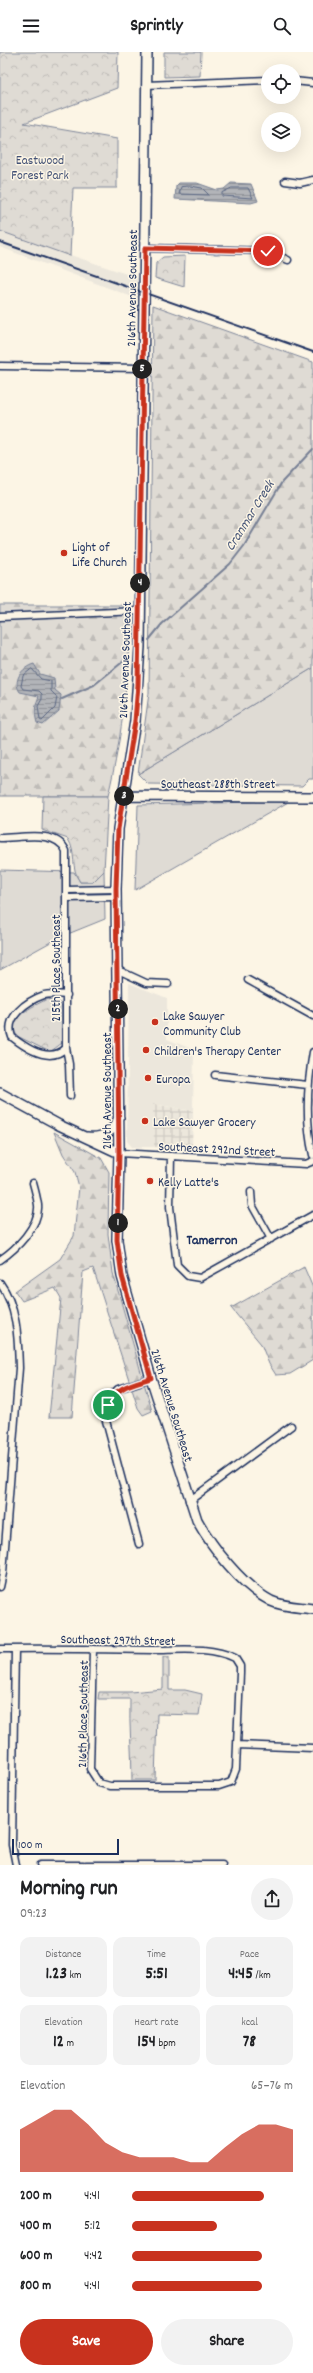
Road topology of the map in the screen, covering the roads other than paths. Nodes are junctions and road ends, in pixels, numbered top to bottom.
1 (147, 52) edge
2 (261, 80) edge
3 (301, 82) edge
4 (313, 83) edge
5 (146, 85) junction
6 (313, 180) edge
7 (285, 182) dead end
8 (145, 248) junction
9 (288, 260) dead end
10 (0, 366) edge
11 (142, 368) junction
12 (139, 611) junction
13 (0, 617) edge
14 (124, 796) junction
15 (313, 797) edge
16 (0, 838) edge
17 (67, 890) junction
18 (116, 893) junction
19 (67, 898) junction
20 (118, 970) junction
21 (248, 980) dead end
22 (168, 984) dead end
23 (67, 994) junction
24 (313, 1016) edge
25 (66, 1048) junction
26 (313, 1052) edge
27 (215, 1075) dead end
28 (308, 1085) junction
29 (0, 1093) edge
30 (70, 1096) dead end
31 (119, 1118) junction
32 (81, 1136) junction
33 (119, 1153) junction
34 (313, 1155) edge
35 (171, 1156) junction
36 (313, 1161) edge
37 (33, 1183) dead end
38 (251, 1192) dead end
39 (313, 1215) edge
40 (271, 1239) junction
41 (0, 1260) edge
42 (1, 1286) edge
43 (151, 1378) junction
44 (291, 1426) dead end
45 (189, 1501) junction
46 (139, 1544) dead end
47 (0, 1587) edge
48 (313, 1609) edge
49 (0, 1649) edge
50 (14, 1649) junction
51 (94, 1649) junction
52 (236, 1745) junction
53 (313, 1748) edge
54 (16, 1865) edge
55 (40, 1865) edge
56 (83, 1865) edge
57 (86, 1865) edge
58 (222, 1865) edge

1 - 5 street, 216th Avenue Southeast
2 - 5 street
3 - 4 street
5 - 8 street, 216th Avenue Southeast
6 - 7 street
8 - 9 street
8 - 11 street, 216th Avenue Southeast
10 - 11 street
11 - 12 street, 216th Avenue Southeast
12 - 13 street
12 - 14 street, 216th Avenue Southeast
14 - 15 street, Southeast 288th Street
14 - 18 street, 216th Avenue Southeast
16 - 17 street, 215th Place Southeast
17 - 18 street
17 - 19 street, 215th Place Southeast
18 - 19 street
18 - 20 street, 216th Avenue Southeast
19 - 23 street, 215th Place Southeast
20 - 22 street
20 - 31 street, 216th Avenue Southeast
21 - 24 street
23 - 25 street, 215th Place Southeast
23 - 25 street
25 - 30 street, 215th Place Southeast
26 - 28 street
27 - 28 street
28 - 34 street
29 - 32 street
31 - 32 street
31 - 33 street, 216th Avenue Southeast
32 - 33 street
33 - 35 street, Southeast 292nd Street
33 - 43 street, 216th Avenue Southeast
35 - 36 street, Southeast 292nd Street
35 - 40 street
37 - 41 street
38 - 40 street
39 - 40 street
42 - 47 street
43 - 45 street, 216th Avenue Southeast
43 - 46 street
44 - 45 street
45 - 48 street, 216th Avenue Southeast
49 - 50 street, Southeast 297th Street
50 - 51 street, Southeast 297th Street
50 - 54 street
51 - 52 street, Southeast 297th Street
51 - 52 street, 216th Place Southeast
52 - 53 street
55 - 56 street
57 - 58 street

